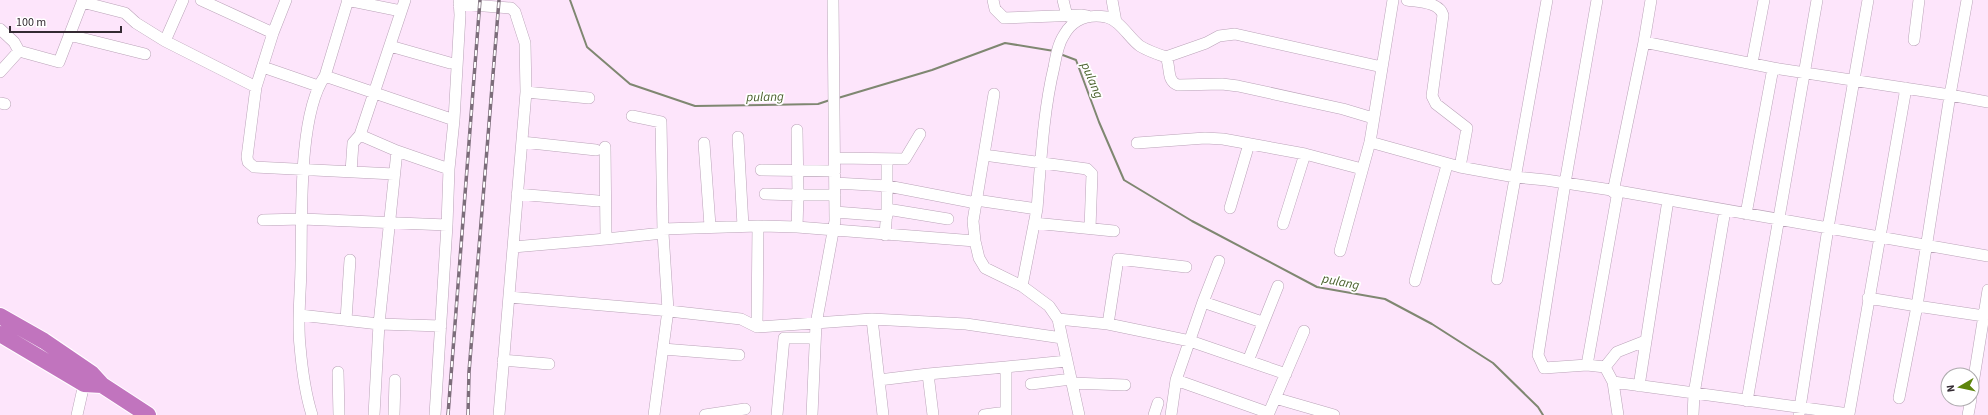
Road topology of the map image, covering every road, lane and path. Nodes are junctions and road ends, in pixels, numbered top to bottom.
1 (183, 0) edge
2 (201, 0) edge
3 (286, 0) edge
4 (347, 0) edge
5 (405, 0) edge
6 (833, 0) edge
7 (993, 0) edge
8 (1063, 0) edge
9 (1112, 0) edge
10 (1393, 0) edge
11 (1407, 0) edge
12 (1547, 0) edge
13 (1597, 0) edge
14 (1651, 0) edge
15 (1764, 0) edge
16 (1816, 0) edge
17 (1868, 0) edge
18 (1919, 0) edge
19 (1967, 0) edge
20 (82, 1) edge
21 (459, 2) edge
22 (401, 11) junction
23 (1067, 16) junction
24 (1088, 16) junction
25 (1116, 22) junction
26 (0, 30) edge
27 (273, 33) junction
28 (69, 35) junction
29 (1914, 40) dead end
30 (165, 41) junction
31 (1644, 42) junction
32 (390, 46) junction
33 (19, 51) junction
34 (145, 54) dead end
35 (1166, 57) junction
36 (450, 63) dead end
37 (1752, 63) junction
38 (263, 67) junction
39 (1382, 67) junction
40 (1773, 68) junction
41 (0, 72) edge
42 (1804, 72) junction
43 (325, 76) junction
44 (1853, 81) junction
45 (318, 86) junction
46 (256, 87) junction
47 (1906, 88) junction
48 (526, 92) junction
49 (374, 93) junction
50 (994, 94) dead end
51 (1950, 95) junction
52 (589, 98) dead end
53 (1988, 102) edge
54 (632, 116) dead end
55 (1373, 118) junction
56 (454, 120) junction
57 (798, 130) dead end
58 (920, 134) dead end
59 (360, 135) junction
60 (738, 138) dead end
61 (522, 142) junction
62 (1370, 142) junction
63 (704, 143) dead end
64 (1137, 143) dead end
65 (1249, 144) junction
66 (397, 151) junction
67 (1305, 154) junction
68 (984, 155) junction
69 (836, 158) junction
70 (887, 159) junction
71 (1041, 163) junction
72 (1447, 165) junction
73 (1460, 168) junction
74 (304, 169) junction
75 (448, 169) junction
76 (1362, 169) junction
77 (761, 170) dead end
78 (798, 170) junction
79 (836, 171) junction
80 (351, 172) junction
81 (394, 174) junction
82 (1516, 177) junction
83 (835, 183) junction
84 (1565, 183) junction
85 (888, 186) junction
86 (1616, 191) junction
87 (517, 194) junction
88 (765, 194) dead end
89 (798, 195) junction
90 (835, 195) junction
91 (598, 200) dead end
92 (1668, 200) junction
93 (976, 201) junction
94 (1037, 208) junction
95 (1230, 208) dead end
96 (1725, 210) junction
97 (835, 212) junction
98 (887, 212) junction
99 (1746, 214) junction
100 (302, 219) junction
101 (948, 219) dead end
102 (263, 220) dead end
103 (1780, 220) junction
104 (390, 223) junction
105 (1034, 223) junction
106 (1283, 224) dead end
107 (447, 225) junction
108 (710, 226) junction
109 (743, 226) junction
110 (758, 226) junction
111 (797, 227) junction
112 (1090, 228) junction
113 (1828, 228) junction
114 (663, 231) junction
115 (834, 231) junction
116 (1114, 231) dead end
117 (885, 235) junction
118 (1878, 237) junction
119 (606, 239) junction
120 (975, 241) junction
121 (1926, 245) junction
122 (513, 247) junction
123 (1340, 251) dead end
124 (1988, 256) edge
125 (350, 260) dead end
126 (1219, 260) dead end
127 (1186, 267) dead end
128 (1497, 279) dead end
129 (1415, 281) dead end
130 (1022, 286) junction
131 (1278, 286) dead end
132 (1988, 290) edge
133 (508, 297) junction
134 (1868, 298) junction
135 (1203, 302) junction
136 (1917, 306) junction
137 (668, 310) junction
138 (300, 315) junction
139 (0, 316) edge
140 (872, 319) junction
141 (1058, 319) junction
142 (1985, 319) edge
143 (346, 320) junction
144 (1262, 322) junction
145 (379, 324) junction
146 (816, 324) junction
147 (1108, 324) junction
148 (441, 326) junction
149 (757, 327) junction
150 (1304, 331) dead end
151 (0, 334) edge
152 (815, 338) junction
153 (1062, 338) junction
154 (1190, 341) junction
155 (1645, 341) junction
156 (663, 348) junction
157 (740, 355) dead end
158 (503, 360) junction
159 (1067, 361) junction
160 (1248, 361) junction
161 (549, 364) dead end
162 (1587, 365) junction
163 (1006, 367) junction
164 (1605, 367) junction
165 (1976, 367) edge
166 (338, 372) dead end
167 (928, 374) junction
168 (1286, 374) junction
169 (88, 378) junction
170 (395, 380) dead end
171 (879, 380) junction
172 (1176, 380) junction
173 (1072, 381) junction
174 (1613, 382) junction
175 (1031, 384) dead end
176 (1125, 385) dead end
177 (1639, 386) junction
178 (1694, 394) junction
179 (1275, 398) junction
180 (1899, 398) dead end
181 (1748, 401) junction
182 (1158, 404) dead end
183 (745, 409) dead end
184 (1799, 411) edge
185 (1006, 413) edge
186 (1174, 414) edge
187 (1269, 414) edge
188 (77, 415) edge
189 (148, 415) edge
190 (312, 415) edge
191 (339, 415) edge
192 (374, 415) edge
193 (394, 415) edge
194 (435, 415) edge
195 (499, 415) edge
196 (654, 415) edge
197 (705, 415) edge
198 (777, 415) edge
199 (812, 415) edge
200 (883, 415) edge
201 (933, 415) edge
202 (984, 415) edge
203 (1079, 415) edge
204 (1154, 415) edge
205 (1334, 415) edge
206 (1618, 415) edge
207 (1693, 415) edge

1 - 30 street
2 - 27 street
3 - 27 street
4 - 22 street
4 - 43 street
5 - 22 street
6 - 69 street
7 - 23 street
8 - 23 street
9 - 25 street
10 - 39 street
11 - 73 street
12 - 82 street
13 - 84 street
14 - 31 street
15 - 37 street
16 - 42 street
17 - 44 street
18 - 29 street
19 - 51 street
20 - 28 street
20 - 30 street
21 - 48 street
21 - 56 street
22 - 32 street
23 - 24 street
24 - 25 street
24 - 71 street
25 - 35 street
26 - 33 street
27 - 38 street
28 - 33 street
28 - 34 street
30 - 46 street
31 - 37 street
31 - 86 street
32 - 36 street
32 - 49 street
33 - 41 street
35 - 39 street
35 - 55 street
37 - 40 street
38 - 45 street
38 - 46 street
39 - 55 street
40 - 42 street
40 - 99 street
42 - 44 street
42 - 103 street
43 - 45 street
43 - 49 street
44 - 47 street
44 - 113 street
45 - 74 street
46 - 74 street
47 - 51 street
47 - 118 street
48 - 52 street
48 - 61 street
49 - 56 street
49 - 59 street
50 - 68 street
51 - 53 street
51 - 121 street
54 - 114 street
55 - 62 street
56 - 75 street
57 - 78 street
58 - 70 street
59 - 66 street
59 - 80 street
60 - 109 street
61 - 87 street
61 - 119 street
62 - 72 street
62 - 76 street
63 - 108 street
64 - 65 street
65 - 67 street
65 - 95 street
66 - 75 street
66 - 81 street
67 - 76 street
67 - 106 street
68 - 71 street
68 - 93 street
69 - 70 street
69 - 79 street
70 - 85 street
71 - 94 street
71 - 112 street
72 - 73 street
72 - 129 street
73 - 82 street
74 - 80 street
74 - 100 street
75 - 107 street
76 - 123 street
77 - 78 street
78 - 79 street
78 - 89 street
79 - 83 street
80 - 81 street
81 - 104 street
82 - 84 street
82 - 128 street
83 - 85 street
83 - 90 street
84 - 86 street
84 - 162 street
85 - 93 street
85 - 98 street
86 - 92 street
86 - 162 street
87 - 91 street
87 - 122 street
88 - 89 street
89 - 90 street
89 - 111 street
90 - 97 street
92 - 96 street
92 - 155 street
93 - 94 street
93 - 120 street
94 - 105 street
96 - 99 street
96 - 178 street
97 - 98 street
97 - 115 street
98 - 101 street
98 - 117 street
99 - 103 street
100 - 102 street
100 - 104 street
100 - 138 street
103 - 113 street
103 - 181 street
104 - 107 street
104 - 145 street
105 - 112 street
105 - 130 street
107 - 148 street
108 - 109 street
108 - 114 street
109 - 110 street
110 - 111 street
110 - 149 street
111 - 115 street
112 - 116 street
113 - 118 street
113 - 184 street
114 - 119 street
114 - 137 street
115 - 117 street
115 - 146 street
117 - 120 street
118 - 121 street
118 - 134 street
119 - 122 street
120 - 130 street
121 - 124 street
121 - 136 street
122 - 133 street
125 - 143 street
126 - 135 street
127 - 147 street
130 - 141 street
131 - 144 street
132 - 142 street
133 - 137 street
133 - 158 street
134 - 136 street
134 - 184 street
135 - 144 street
135 - 154 street
136 - 142 street
136 - 180 street
137 - 149 street
137 - 156 street
138 - 143 street
138 - 190 street
139 - 169 highway
140 - 146 street
140 - 153 street
140 - 171 street
141 - 147 street
141 - 153 street
142 - 165 street
143 - 145 street
144 - 160 street
145 - 148 street
145 - 192 street
146 - 149 street
146 - 152 street
147 - 154 street
148 - 194 street
150 - 168 street
151 - 169 highway
152 - 198 street
152 - 199 street
153 - 159 street
154 - 160 street
154 - 172 street
155 - 164 street
155 - 177 street
156 - 157 street
156 - 196 street
158 - 161 street
158 - 195 street
159 - 163 street
159 - 173 street
160 - 168 street
162 - 164 street
163 - 167 street
163 - 185 street
164 - 174 street
166 - 191 street
167 - 171 street
167 - 201 street
168 - 179 street
169 - 188 street
169 - 189 highway
170 - 193 street
171 - 200 street
172 - 186 street
172 - 187 street
173 - 175 street
173 - 176 street
173 - 203 street
174 - 177 street
174 - 206 street
177 - 178 street
178 - 181 street
178 - 207 street
179 - 187 street
179 - 205 street
181 - 184 street
182 - 204 street
183 - 197 street
185 - 202 street

